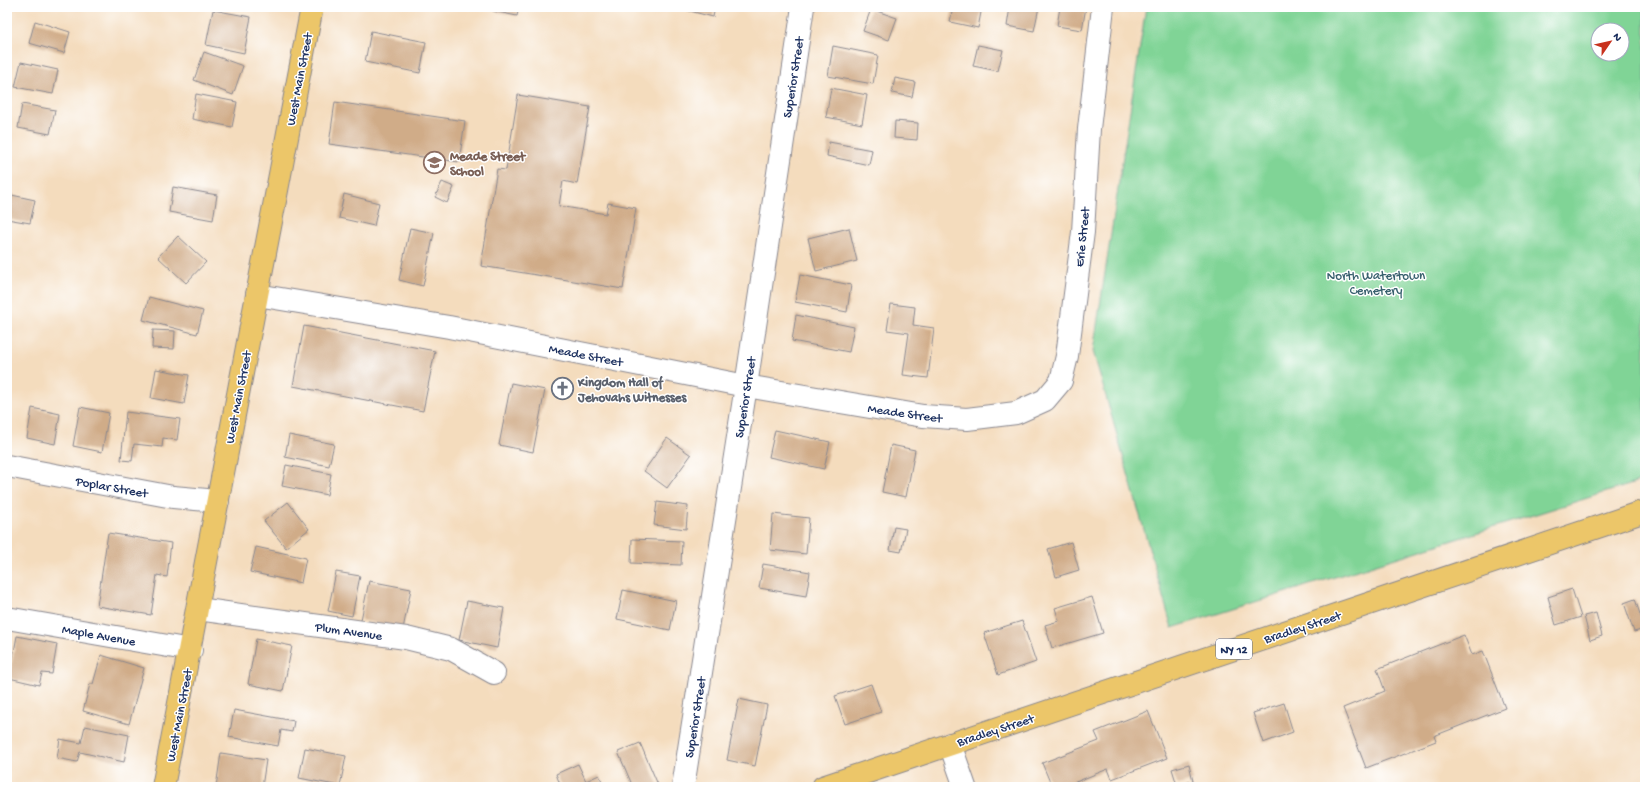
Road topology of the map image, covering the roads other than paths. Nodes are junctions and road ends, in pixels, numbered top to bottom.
1 (312, 7) edge
2 (803, 7) edge
3 (1103, 7) edge
4 (256, 295) junction
5 (746, 386) junction
6 (988, 417) joint
7 (7, 466) edge
8 (218, 501) junction
9 (1645, 511) edge
10 (198, 609) junction
11 (7, 618) edge
12 (190, 650) junction
13 (494, 673) dead end
14 (950, 744) junction
15 (163, 787) edge
16 (683, 787) edge
17 (822, 787) edge
18 (965, 787) edge

1 - 4 main road, West Main Street
2 - 5 street, Superior Street
3 - 6 street, Erie Street
4 - 5 street, Meade Street
4 - 8 main road, West Main Street
5 - 6 street, Meade Street
5 - 16 street, Superior Street
7 - 8 street, Poplar Street
8 - 10 main road, West Main Street
9 - 14 main road, Bradley Street / NY 12
10 - 12 main road, West Main Street
10 - 13 street, Plum Avenue
11 - 12 street, Maple Avenue
12 - 15 main road, West Main Street
14 - 17 main road, Bradley Street / NY 12
14 - 18 street

